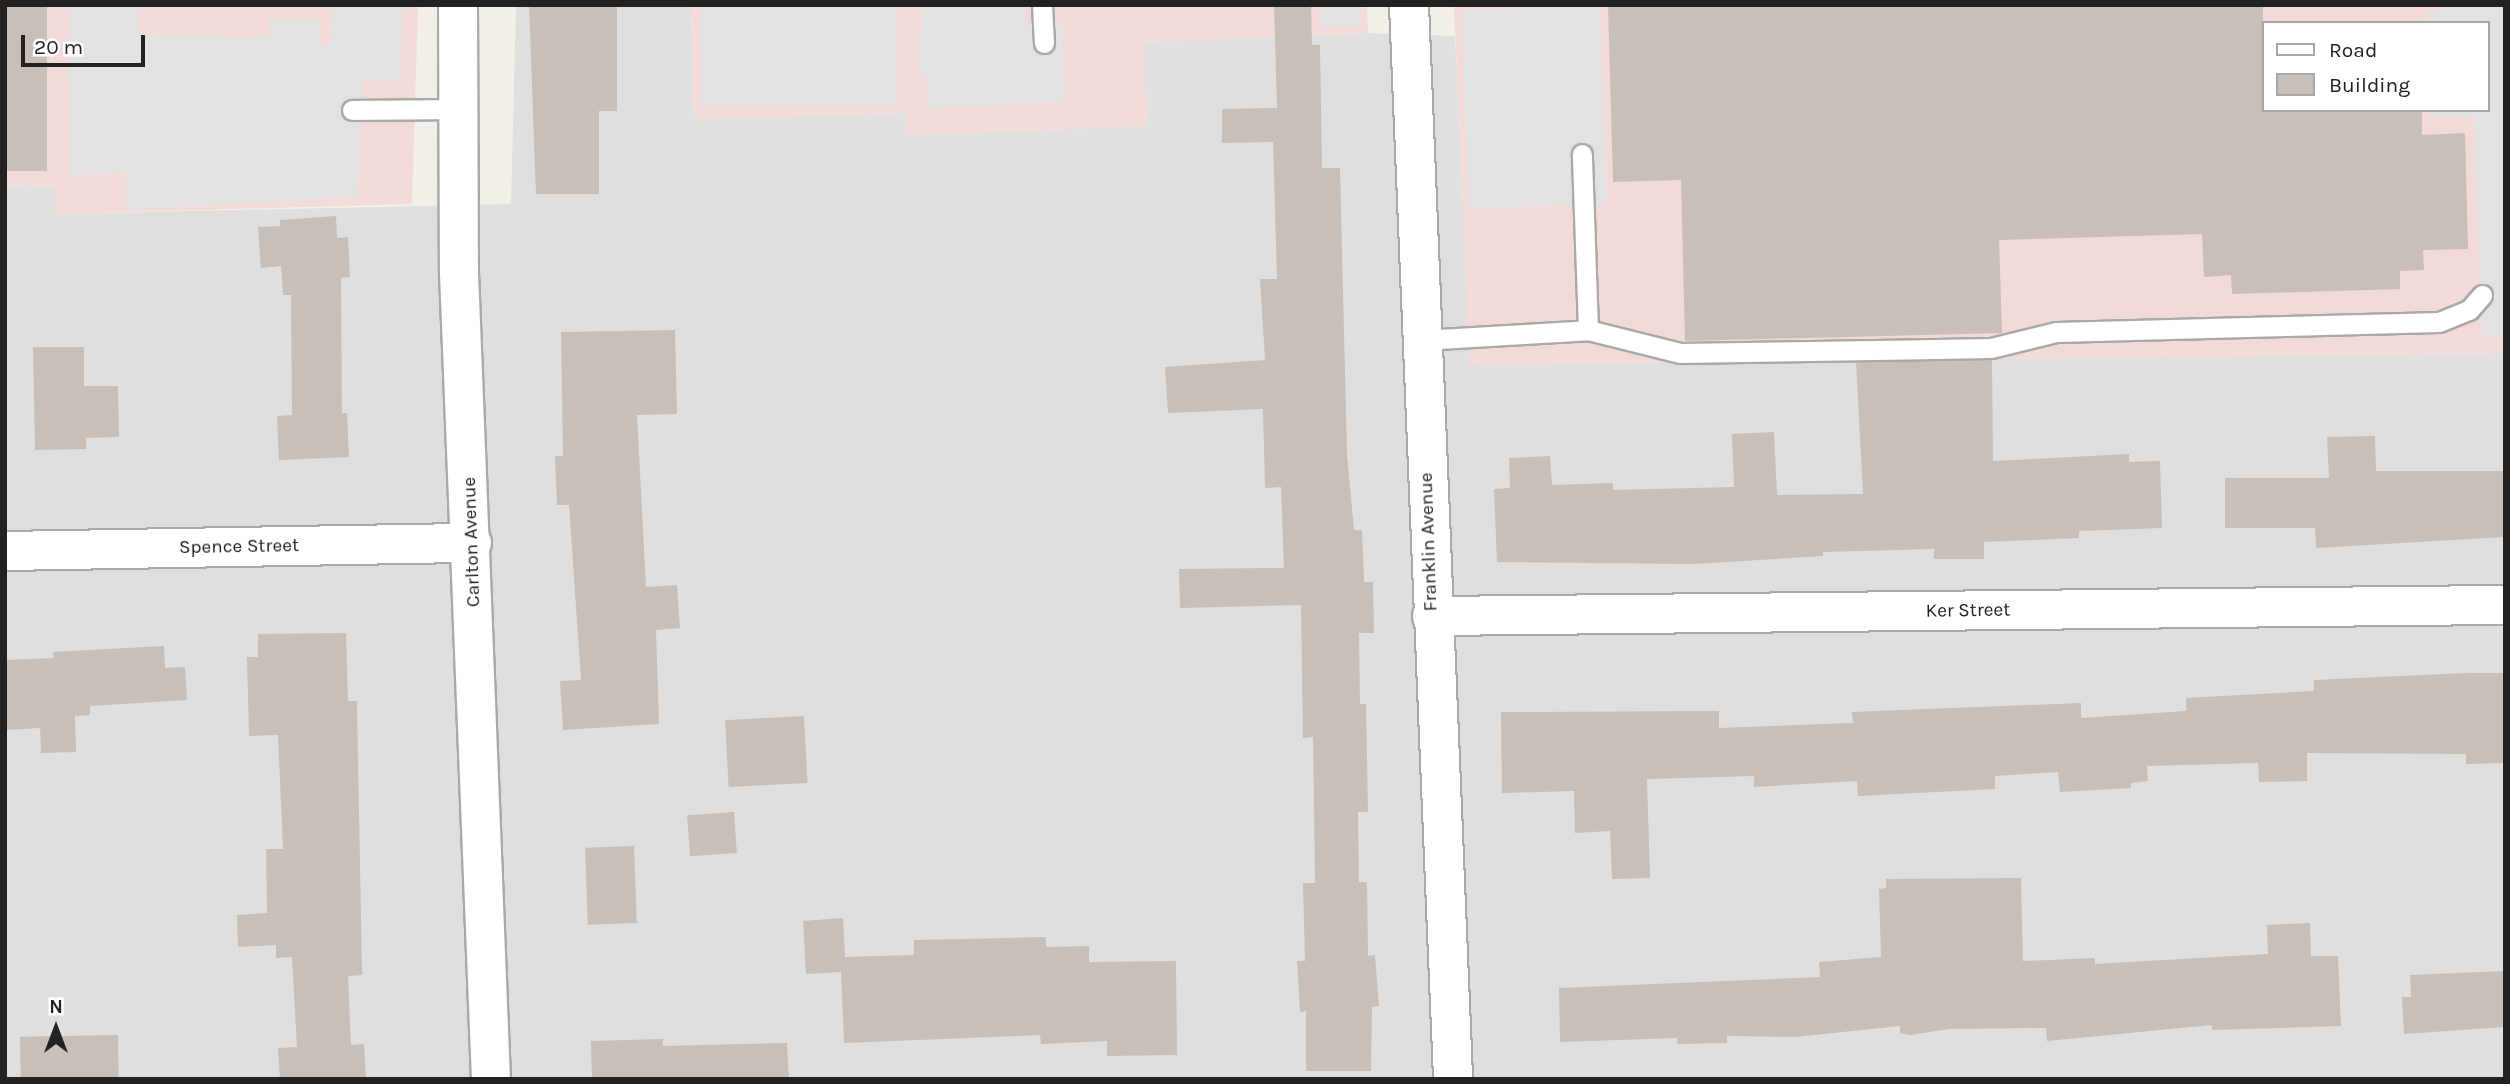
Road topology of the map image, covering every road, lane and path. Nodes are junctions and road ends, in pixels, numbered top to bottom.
1 (458, 5) edge
2 (1042, 5) edge
3 (1409, 5) edge
4 (1044, 44) dead end
5 (457, 109) junction
6 (352, 110) dead end
7 (1581, 154) dead end
8 (2482, 295) dead end
9 (1588, 330) junction
10 (1422, 340) junction
11 (472, 543) junction
12 (5, 551) edge
13 (2505, 605) edge
14 (1432, 616) junction
15 (491, 1079) edge
16 (1453, 1079) edge

1 - 5 street, Carlton Avenue
2 - 4 lane
3 - 10 street, Franklin Avenue
5 - 6 lane
5 - 11 street, Carlton Avenue
7 - 9 lane
8 - 9 lane
9 - 10 lane
10 - 14 street, Franklin Avenue
11 - 12 street, Spence Street
11 - 15 street, Carlton Avenue
13 - 14 street, Ker Street
14 - 16 street, Franklin Avenue

